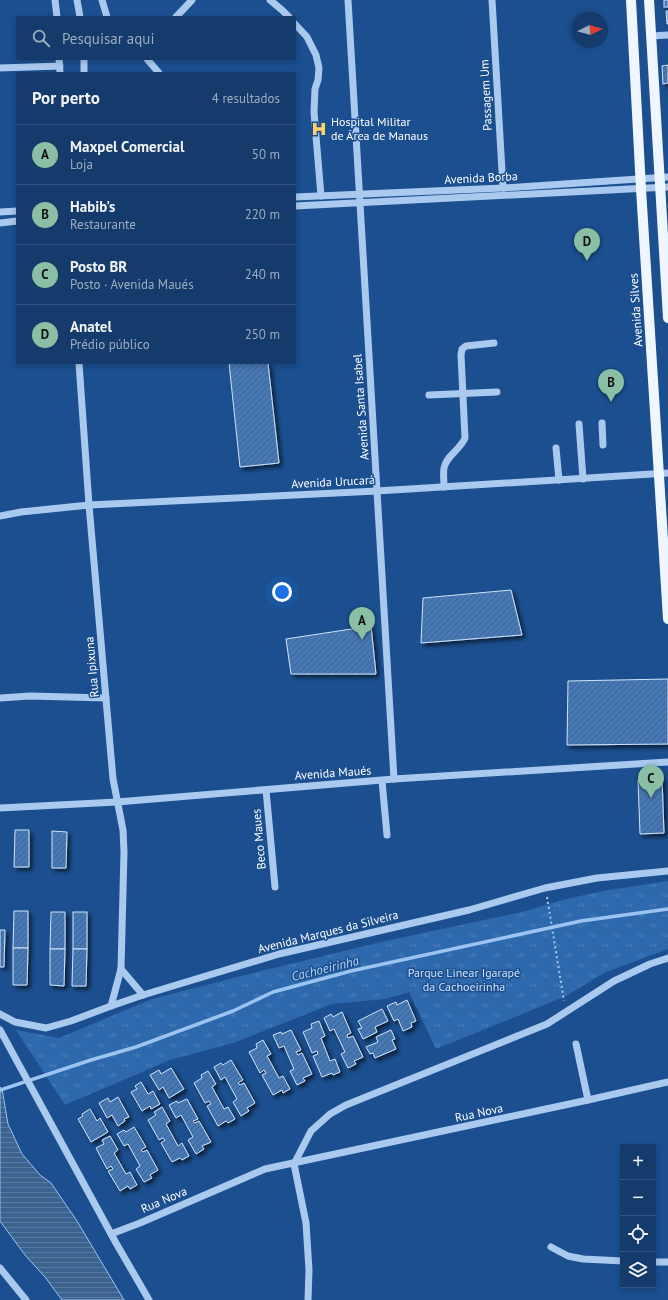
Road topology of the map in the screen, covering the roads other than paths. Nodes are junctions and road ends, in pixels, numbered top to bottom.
1 (56, 0) edge
2 (77, 0) edge
3 (102, 0) edge
4 (192, 0) edge
5 (270, 0) edge
6 (348, 0) edge
7 (492, 0) edge
8 (631, 0) edge
9 (649, 0) edge
10 (56, 16) edge
11 (80, 16) edge
12 (106, 16) edge
13 (177, 16) edge
14 (288, 16) edge
15 (296, 25) edge
16 (668, 35) edge
17 (651, 36) junction
18 (84, 60) edge
19 (148, 60) edge
20 (60, 66) edge
21 (0, 68) edge
22 (84, 72) edge
23 (158, 72) edge
24 (664, 182) edge
25 (641, 184) junction
26 (503, 188) junction
27 (359, 194) junction
28 (321, 196) junction
29 (296, 197) edge
30 (359, 202) junction
31 (296, 206) edge
32 (16, 211) edge
33 (0, 212) edge
34 (0, 222) edge
35 (16, 222) edge
36 (668, 318) edge
37 (494, 343) dead end
38 (79, 364) edge
39 (497, 392) dead end
40 (463, 394) junction
41 (429, 395) dead end
42 (602, 423) dead end
43 (579, 424) dead end
44 (603, 445) dead end
45 (556, 448) dead end
46 (664, 473) edge
47 (583, 479) junction
48 (559, 480) junction
49 (444, 487) junction
50 (377, 491) junction
51 (89, 505) junction
52 (0, 511) edge
53 (21, 512) junction
54 (0, 516) edge
55 (668, 619) edge
56 (0, 698) edge
57 (106, 698) junction
58 (668, 762) edge
59 (394, 779) junction
60 (382, 780) junction
61 (266, 790) junction
62 (117, 802) junction
63 (0, 808) edge
64 (387, 835) dead end
65 (668, 872) edge
66 (275, 888) dead end
67 (668, 958) edge
68 (120, 969) junction
69 (143, 995) junction
70 (111, 1006) junction
71 (0, 1014) edge
72 (0, 1030) edge
73 (576, 1044) dead end
74 (668, 1082) edge
75 (588, 1100) junction
76 (294, 1164) junction
77 (111, 1234) junction
78 (550, 1248) dead end
79 (620, 1261) edge
80 (656, 1262) edge
81 (668, 1262) edge
82 (0, 1268) edge
83 (26, 1300) edge
84 (149, 1300) edge
85 (308, 1300) edge

1 - 10 street
2 - 11 street
3 - 12 street
4 - 13 street
5 - 14 street
6 - 27 street, Avenida Santa Isabel
7 - 26 street, Passagem Um
8 - 25 main road, Avenida Silves
9 - 17 main road
15 - 28 street
16 - 17 street
17 - 24 main road
18 - 22 street
19 - 23 street
20 - 21 street
24 - 25 street, Avenida Borba
24 - 36 main road
25 - 26 street, Avenida Borba
25 - 30 street, Avenida Borba
25 - 46 main road, Avenida Silves
26 - 27 street, Avenida Borba
27 - 28 street, Avenida Borba
27 - 30 street, Avenida Santa Isabel
28 - 29 street, Avenida Borba
30 - 31 street, Avenida Borba
30 - 50 street, Avenida Santa Isabel
32 - 33 street
34 - 35 street
37 - 40 street
38 - 51 street, Rua Ipixuna
39 - 40 street
40 - 41 street
40 - 49 street
42 - 44 street
43 - 47 street
45 - 48 street
46 - 47 street, Avenida Urucará
46 - 55 main road, Avenida Silves
47 - 48 street, Avenida Urucará
48 - 49 street, Avenida Urucará
49 - 50 street, Avenida Urucará
50 - 51 street, Avenida Urucará
50 - 59 street, Avenida Santa Isabel
51 - 53 street, Avenida Urucará
51 - 57 street, Rua Ipixuna
52 - 53 street
53 - 54 street, Avenida Urucará
56 - 57 street
57 - 62 street, Rua Ipixuna
58 - 59 street, Avenida Maués
59 - 60 street, Avenida Maués
60 - 61 street, Avenida Maués
60 - 64 street
61 - 62 street, Avenida Maués
61 - 66 street, Beco Maues
62 - 63 street, Avenida Maués
62 - 68 street, Rua Ipixuna
65 - 69 street, Avenida Marques da Silveira
67 - 76 street
68 - 69 street
68 - 70 street, Rua Ipixuna
69 - 70 street, Avenida Marques da Silveira
70 - 71 street, Avenida Marques da Silveira
72 - 77 street
73 - 75 street
74 - 75 street, Rua Nova
75 - 76 street, Rua Nova
76 - 77 street, Rua Nova
76 - 85 street
77 - 84 street
78 - 79 street
80 - 81 street
82 - 83 street

